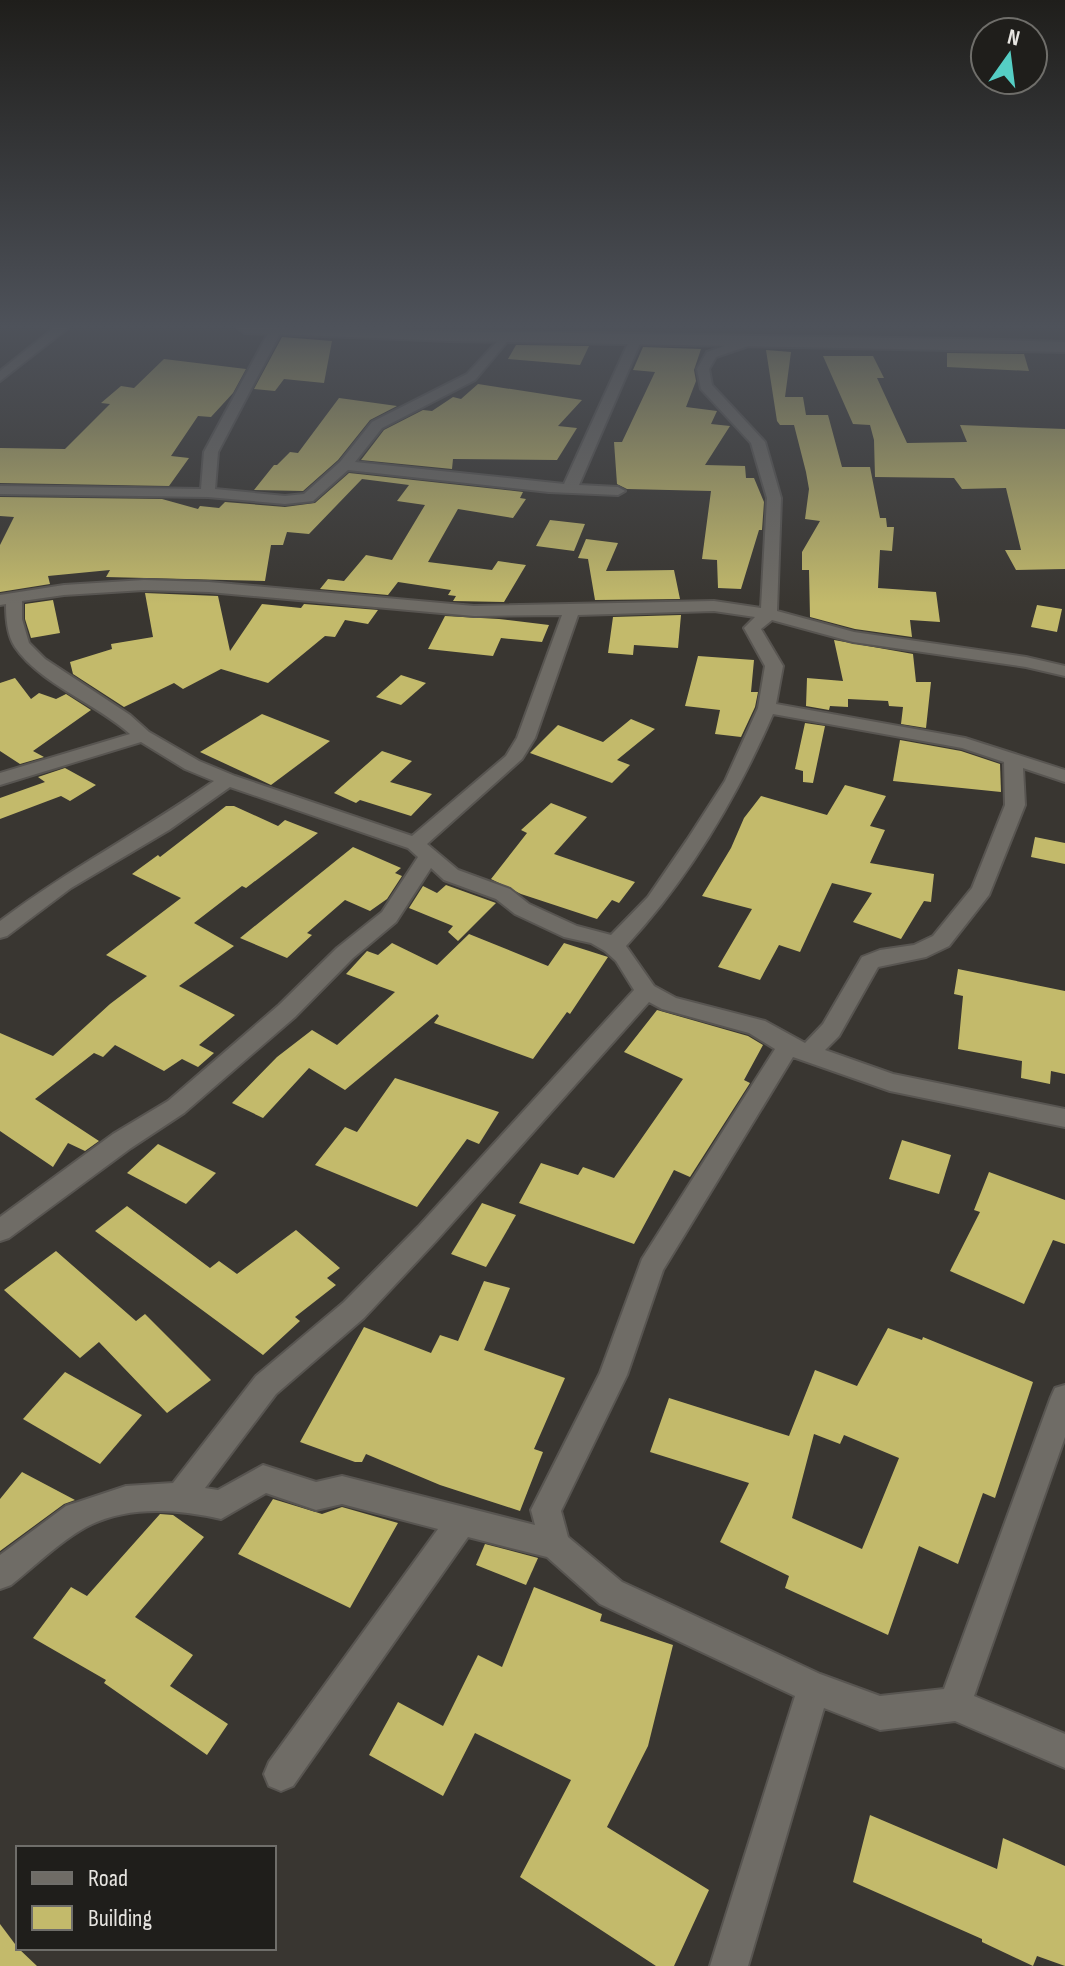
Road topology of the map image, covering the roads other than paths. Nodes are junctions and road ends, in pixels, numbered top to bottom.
1 (228, 420) edge
2 (387, 420) edge
3 (600, 420) edge
4 (737, 420) edge
5 (345, 465) junction
6 (570, 488) junction
7 (0, 490) edge
8 (618, 491) dead end
9 (208, 493) junction
10 (7, 599) edge
11 (572, 609) junction
12 (769, 614) junction
13 (1065, 671) edge
14 (767, 708) junction
15 (143, 736) junction
16 (1013, 760) junction
17 (1065, 776) edge
18 (0, 779) edge
19 (228, 780) junction
20 (422, 850) junction
21 (0, 931) edge
22 (613, 946) junction
23 (646, 991) junction
24 (798, 1049) junction
25 (1065, 1118) edge
26 (0, 1231) edge
27 (1065, 1397) edge
28 (181, 1496) junction
29 (463, 1519) junction
30 (555, 1545) junction
31 (0, 1574) edge
32 (814, 1688) junction
33 (955, 1704) junction
34 (1065, 1751) edge
35 (281, 1774) dead end
36 (729, 1966) edge

1 - 9 street
2 - 5 street
3 - 6 street
4 - 12 street
5 - 6 street
5 - 9 street
6 - 8 street
7 - 9 street
10 - 11 street
10 - 15 street
11 - 12 street
11 - 20 street
12 - 13 street
12 - 14 street
14 - 16 street
14 - 22 street
15 - 18 street
15 - 19 street
16 - 17 street
16 - 24 street
19 - 20 street
19 - 21 street
20 - 22 street
20 - 26 street
22 - 23 street
23 - 24 street
23 - 28 street
24 - 25 street
24 - 30 street
27 - 33 street
28 - 29 street
28 - 31 street
29 - 30 street
29 - 35 street
30 - 32 street
32 - 33 street
32 - 36 street
33 - 34 street

